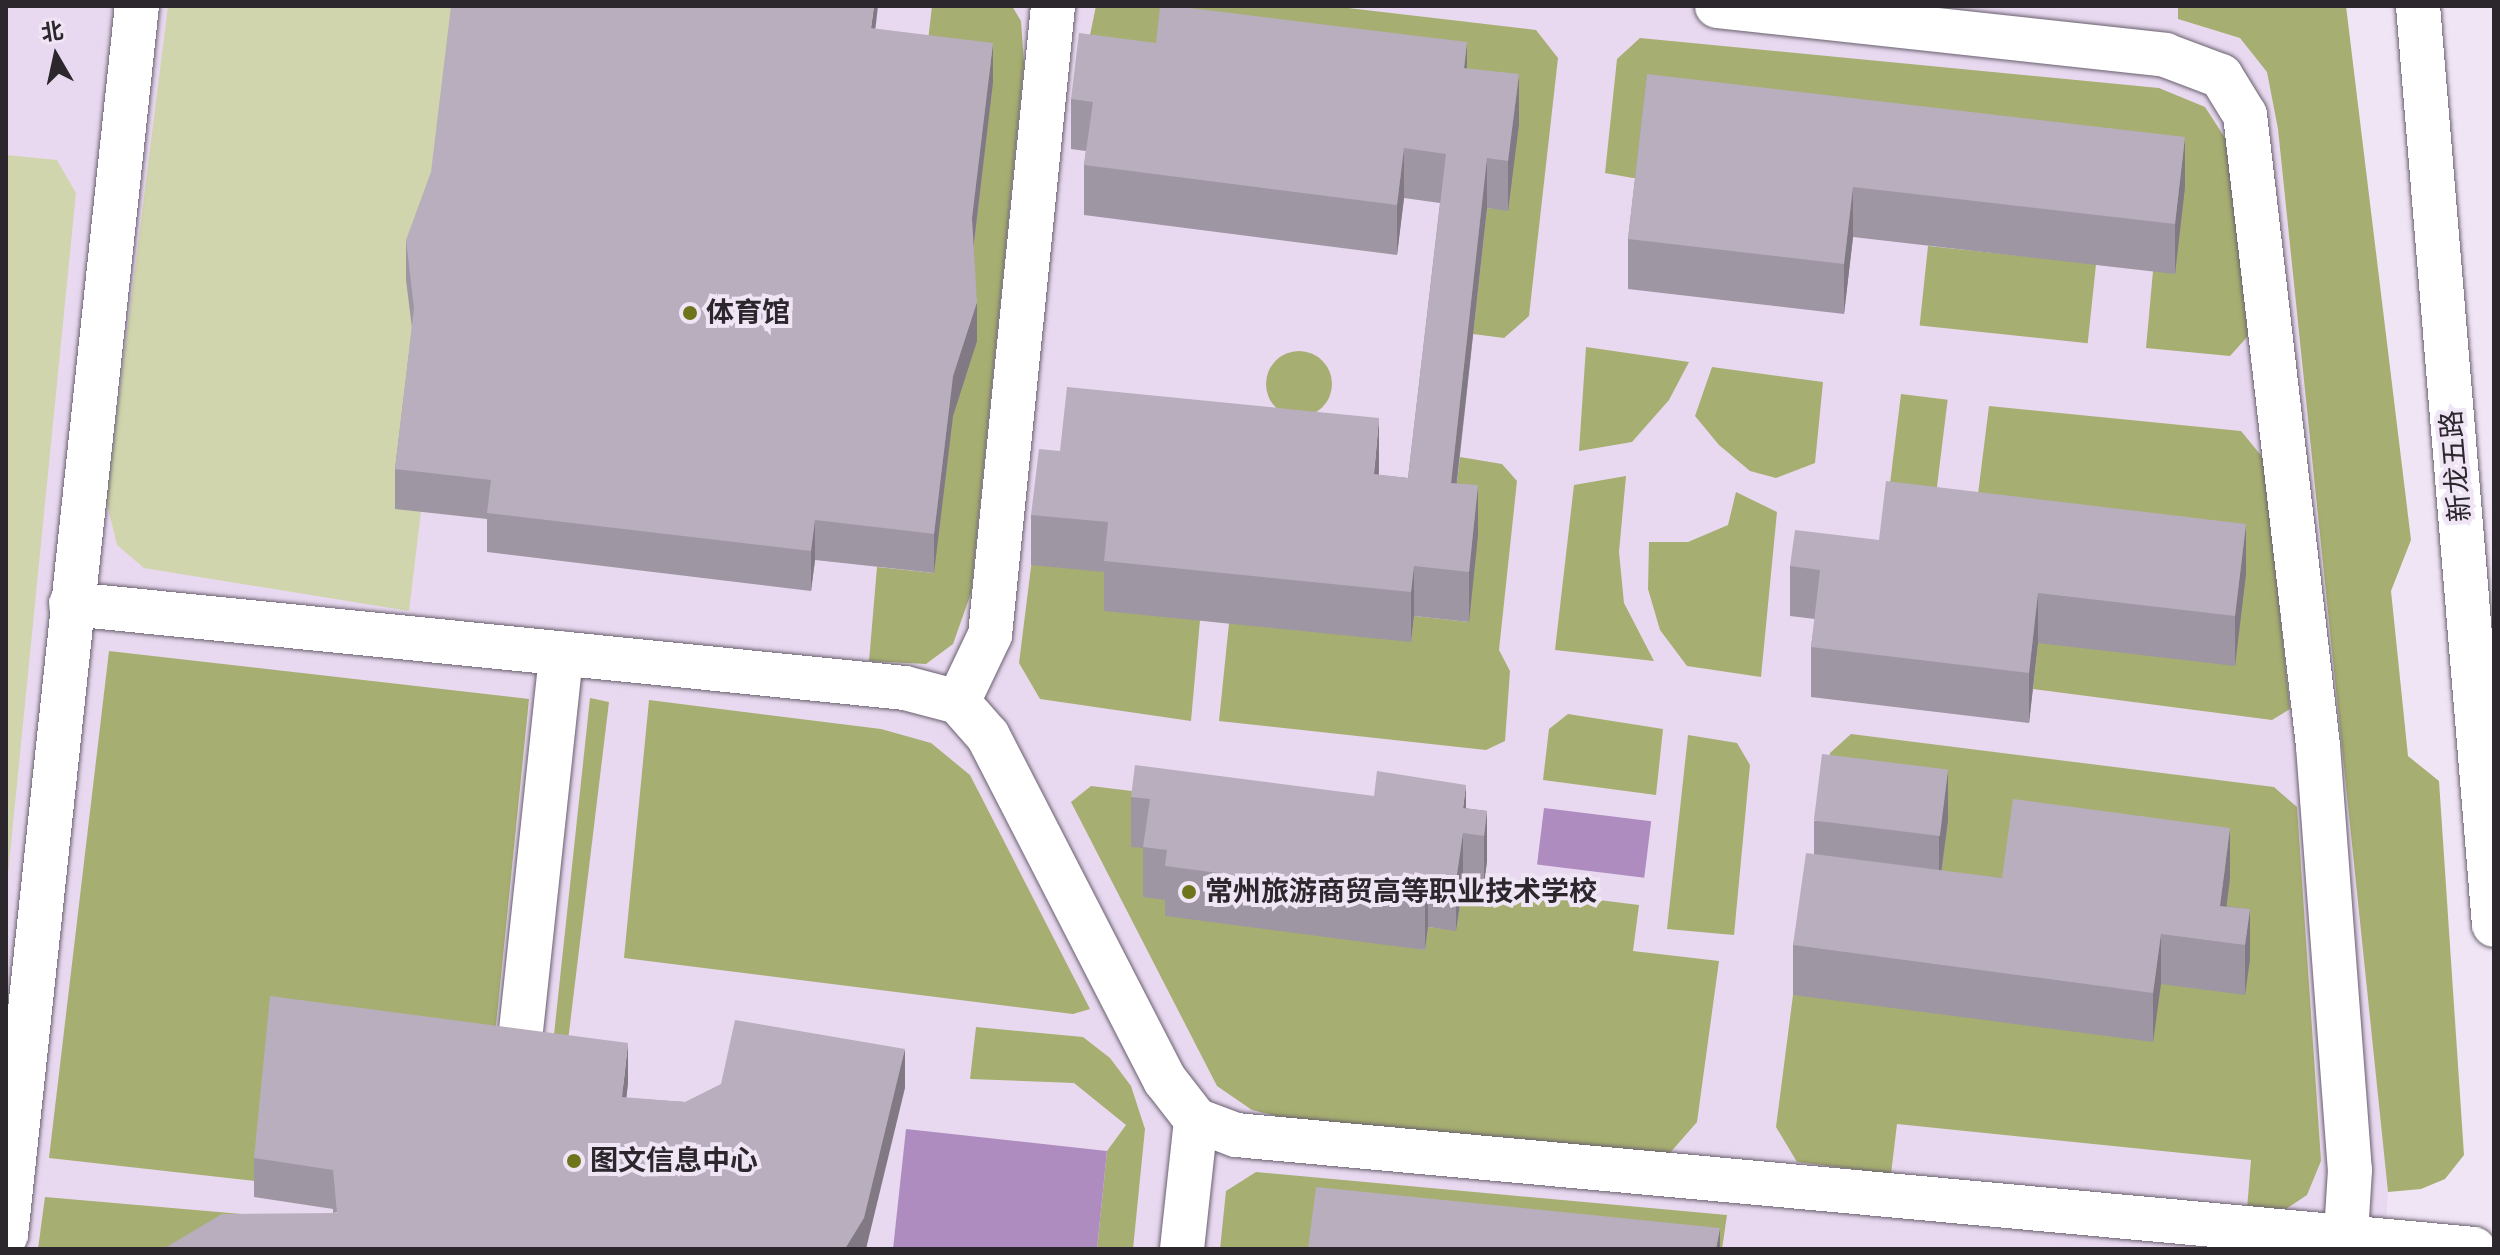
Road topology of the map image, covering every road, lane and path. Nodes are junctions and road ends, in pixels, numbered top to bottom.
1 (137, 6) edge
2 (1053, 6) edge
3 (1717, 6) edge
4 (2418, 6) edge
5 (71, 604) junction
6 (561, 653) junction
7 (958, 702) junction
8 (2494, 925) edge
9 (517, 1068) edge
10 (1196, 1120) junction
11 (6, 1235) edge
12 (2345, 1244) edge
13 (1182, 1249) edge
14 (2474, 1249) edge

1 - 5 street
2 - 7 street
3 - 12 street
4 - 8 street, 新龙五路
5 - 6 street
5 - 11 street
6 - 7 street
6 - 9 street
7 - 10 street
10 - 12 street
10 - 13 street
12 - 14 street

